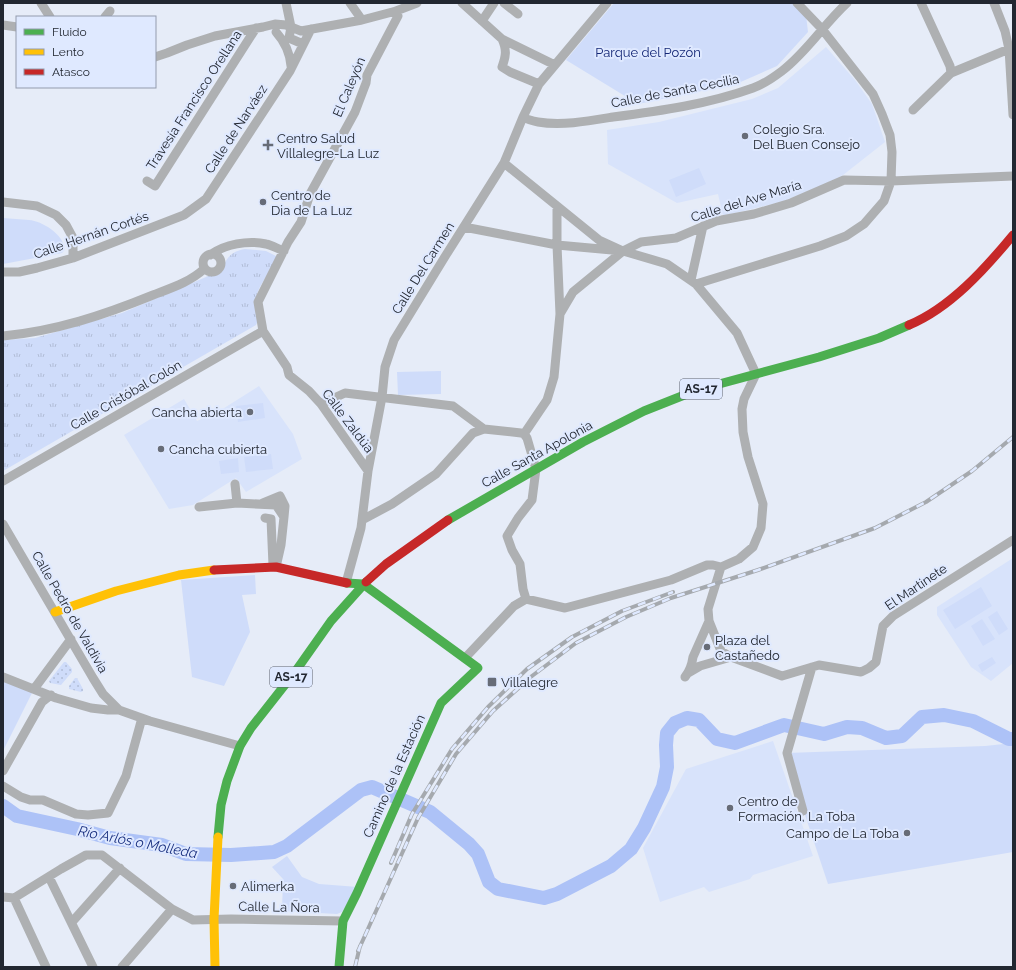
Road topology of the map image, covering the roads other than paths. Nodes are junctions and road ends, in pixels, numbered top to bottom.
1 (41, 3) edge
2 (281, 3) edge
3 (286, 3) edge
4 (350, 3) edge
5 (417, 3) edge
6 (462, 3) edge
7 (494, 3) edge
8 (504, 3) edge
9 (607, 3) edge
10 (797, 3) edge
11 (847, 3) edge
12 (921, 3) edge
13 (994, 3) edge
14 (396, 11) junction
15 (518, 14) dead end
16 (45, 15) edge
17 (362, 20) junction
18 (482, 21) junction
19 (289, 26) junction
20 (259, 27) junction
21 (311, 29) junction
22 (822, 29) junction
23 (276, 32) junction
24 (289, 38) junction
25 (502, 39) junction
26 (303, 44) junction
27 (1009, 50) junction
28 (156, 57) edge
29 (555, 64) junction
30 (291, 66) junction
31 (951, 73) junction
32 (539, 84) junction
33 (913, 110) dead end
34 (1013, 115) edge
35 (523, 117) junction
36 (504, 163) junction
37 (1013, 176) edge
38 (891, 181) junction
39 (151, 184) dead end
40 (3, 202) edge
41 (557, 207) junction
42 (164, 223) joint
43 (703, 226) junction
44 (464, 227) junction
45 (1013, 235) edge
46 (73, 238) junction
47 (557, 245) junction
48 (229, 246) junction
49 (91, 251) junction
50 (284, 251) junction
51 (624, 251) junction
52 (210, 255) junction
53 (73, 258) junction
54 (219, 258) junction
55 (204, 269) junction
56 (3, 272) edge
57 (694, 282) junction
58 (560, 314) junction
59 (262, 331) junction
60 (3, 336) edge
61 (756, 374) junction
62 (382, 397) junction
63 (321, 404) junction
64 (484, 429) junction
65 (524, 434) junction
66 (536, 469) junction
67 (368, 471) junction
68 (3, 481) edge
69 (235, 484) dead end
70 (237, 503) junction
71 (199, 507) dead end
72 (265, 518) dead end
73 (362, 520) junction
74 (3, 524) edge
75 (1013, 540) edge
76 (275, 567) junction
77 (721, 567) junction
78 (346, 582) junction
79 (363, 584) junction
80 (526, 599) junction
81 (55, 612) junction
82 (710, 621) junction
83 (71, 639) junction
84 (732, 657) junction
85 (465, 658) junction
86 (812, 667) junction
87 (3, 677) edge
88 (34, 688) junction
89 (103, 694) junction
90 (50, 695) junction
91 (91, 708) junction
92 (119, 710) junction
93 (142, 718) junction
94 (240, 746) junction
95 (3, 771) edge
96 (3, 786) edge
97 (803, 811) dead end
98 (120, 868) junction
99 (49, 877) junction
100 (3, 898) edge
101 (14, 898) junction
102 (172, 909) junction
103 (214, 919) junction
104 (343, 921) junction
105 (72, 922) junction
106 (46, 967) edge
107 (93, 967) edge
108 (122, 967) edge
109 (216, 967) edge
110 (339, 967) edge

1 - 16 street
2 - 19 street
3 - 19 street
4 - 17 street
5 - 14 street
6 - 18 street
7 - 18 street
8 - 15 street
9 - 29 street, Calle Del Carmen
10 - 22 street
11 - 22 street, Calle de Santa Cecilia
12 - 31 street
13 - 27 street
14 - 17 street
14 - 50 street, El Caleyón
17 - 21 street
18 - 25 street
19 - 20 street
19 - 21 street
19 - 24 street
20 - 23 street
20 - 28 street
20 - 39 street, Travesía Francisco Orellana
21 - 26 street, Calle de Narváez
22 - 35 street, Calle de Santa Cecilia
22 - 38 street
23 - 24 street
23 - 30 street
24 - 26 street
25 - 29 street
25 - 32 street
26 - 30 street, Calle de Narváez
27 - 31 street
27 - 34 street
29 - 32 street, Calle Del Carmen
30 - 42 street, Calle de Narváez
31 - 33 street
32 - 35 street, Calle Del Carmen
35 - 36 street, Calle Del Carmen
36 - 41 street
36 - 44 street, Calle Del Carmen
37 - 38 street, Calle del Ave María
38 - 43 street, Calle del Ave María
38 - 57 street
40 - 46 street
41 - 47 street
41 - 51 street
42 - 49 street, Calle Hernán Cortés
43 - 51 street, Calle del Ave María
43 - 57 street
44 - 47 street
44 - 62 street, Calle Del Carmen
45 - 61 main road, Calle Santa Apolonia / AS-17
46 - 49 street
46 - 53 street
47 - 51 street
47 - 58 street
48 - 50 street
48 - 52 street
48 - 54 street
49 - 53 street, Calle Hernán Cortés
50 - 59 street, El Caleyón
51 - 57 street
51 - 58 street, Calle del Ave María
52 - 54 street
52 - 55 street
53 - 56 street, Calle Hernán Cortés
54 - 55 street
55 - 60 street
57 - 61 street
58 - 65 street
59 - 63 street, Calle Zaldúa
59 - 68 street, Calle Cristóbal Colón
61 - 66 main road, Calle Santa Apolonia / AS-17
61 - 77 street
62 - 63 street
62 - 64 street
62 - 67 street, Calle Del Carmen
63 - 67 street, Calle Zaldúa
64 - 65 street
64 - 73 street
65 - 66 street
66 - 79 main road, Calle Santa Apolonia / AS-17
66 - 80 street
67 - 73 street, Calle Del Carmen
69 - 70 street
70 - 71 street
70 - 76 street
72 - 76 street
73 - 78 street, Calle Del Carmen
74 - 81 street, Calle Pedro de Valdivia
75 - 86 street, El Martinete
76 - 78 main road
76 - 81 main road
77 - 80 street
77 - 82 street, El Martinete
78 - 79 main road
79 - 85 main road
79 - 94 main road, Calle Santa Apolonia / AS-17
80 - 85 street
81 - 83 street, Calle Pedro de Valdivia
82 - 84 street, El Martinete
82 - 84 street
83 - 88 street
83 - 89 street, Calle Pedro de Valdivia
84 - 86 street, El Martinete
85 - 104 main road, Camino de la Estación
86 - 97 street
87 - 88 street
88 - 90 street
89 - 91 street
89 - 92 street, Calle Pedro de Valdivia
90 - 91 street
90 - 95 street
91 - 92 street
92 - 93 street
93 - 94 street
93 - 96 street
94 - 103 main road, Calle Santa Apolonia / AS-17
98 - 99 street, Calle La Ñora
98 - 102 street, Calle La Ñora
98 - 105 street
99 - 101 street, Calle La Ñora
99 - 105 street
100 - 101 street
101 - 106 street
102 - 103 street, Calle La Ñora
102 - 108 street
103 - 104 street, Calle La Ñora
103 - 109 main road, AS-17
104 - 110 main road
105 - 107 street

